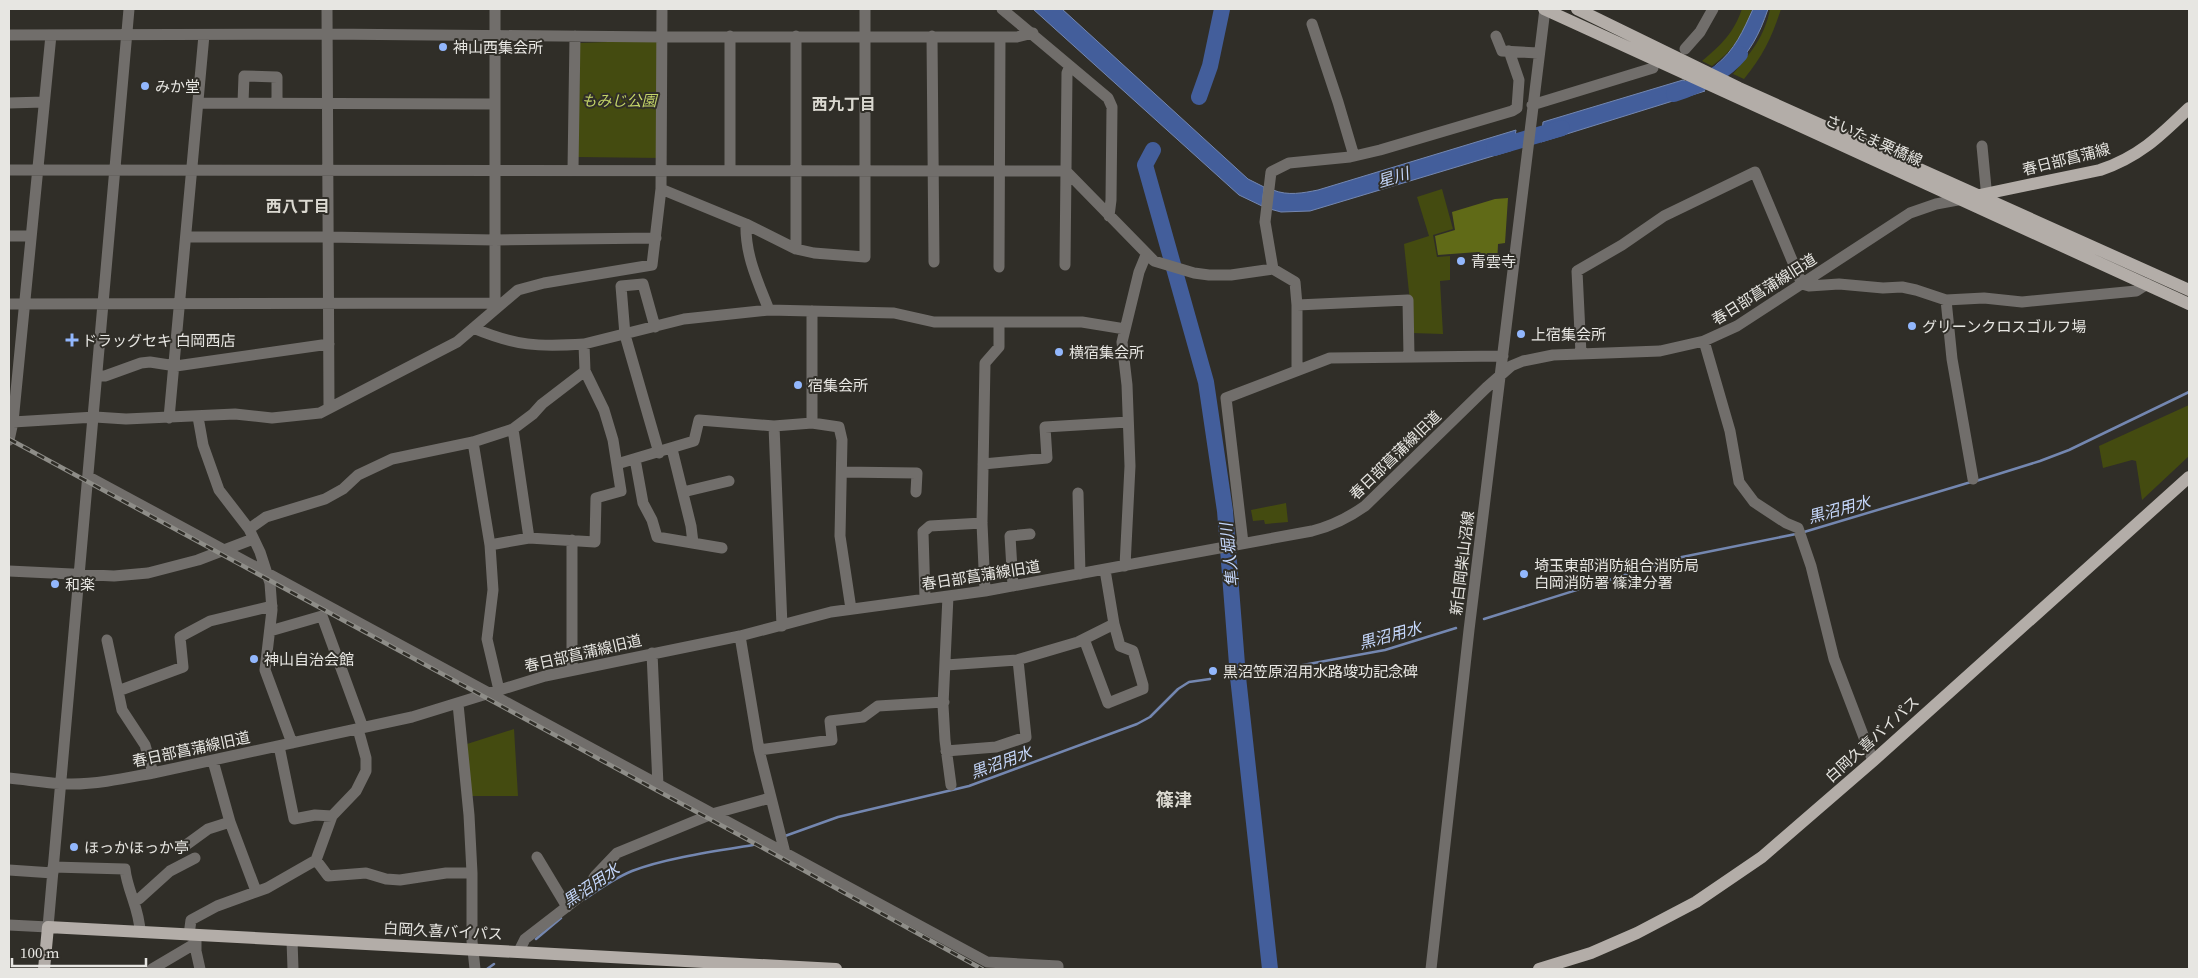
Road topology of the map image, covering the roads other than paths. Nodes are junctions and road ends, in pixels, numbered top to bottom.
1 (129, 9) edge
2 (327, 9) edge
3 (495, 9) edge
4 (662, 9) edge
5 (865, 9) edge
6 (1002, 9) edge
7 (1544, 9) edge
8 (1576, 9) edge
9 (1713, 9) edge
10 (1312, 24) dead end
11 (1032, 33) junction
12 (327, 34) junction
13 (9, 35) edge
14 (204, 35) junction
15 (495, 35) junction
16 (51, 36) junction
17 (126, 36) junction
18 (575, 36) junction
19 (730, 36) junction
20 (796, 36) junction
21 (865, 36) junction
22 (932, 36) junction
23 (1496, 36) dead end
24 (662, 37) junction
25 (1000, 37) junction
26 (1685, 49) dead end
27 (1508, 51) junction
28 (1538, 53) junction
29 (1679, 65) junction
30 (1070, 66) junction
31 (1653, 68) dead end
32 (1734, 91) junction
33 (44, 102) junction
34 (9, 103) edge
35 (198, 103) junction
36 (243, 103) junction
37 (277, 103) junction
38 (328, 103) junction
39 (495, 104) junction
40 (1531, 108) junction
41 (2189, 108) edge
42 (1982, 146) dead end
43 (1354, 156) junction
44 (9, 170) edge
45 (38, 170) junction
46 (115, 170) junction
47 (573, 170) junction
48 (661, 170) junction
49 (730, 170) junction
50 (193, 171) junction
51 (328, 171) junction
52 (495, 171) junction
53 (796, 171) junction
54 (864, 171) junction
55 (932, 171) junction
56 (1001, 172) junction
57 (1066, 172) junction
58 (661, 189) junction
59 (1983, 195) junction
60 (1963, 199) junction
61 (1109, 216) junction
62 (746, 224) junction
63 (9, 236) edge
64 (31, 236) junction
65 (187, 237) junction
66 (328, 237) junction
67 (656, 238) junction
68 (495, 240) junction
69 (796, 249) junction
70 (1146, 255) junction
71 (934, 262) dead end
72 (1065, 266) dead end
73 (999, 267) dead end
74 (1273, 270) junction
75 (1802, 284) junction
76 (2147, 284) junction
77 (2189, 290) edge
78 (1946, 300) junction
79 (329, 303) junction
80 (9, 304) edge
81 (25, 304) junction
82 (104, 304) junction
83 (181, 304) junction
84 (2189, 304) edge
85 (1298, 305) junction
86 (495, 307) junction
87 (769, 310) junction
88 (812, 311) junction
89 (998, 322) junction
90 (655, 327) junction
91 (473, 328) junction
92 (1125, 329) junction
93 (625, 335) junction
94 (1704, 341) junction
95 (329, 344) junction
96 (584, 344) junction
97 (1581, 354) junction
98 (1503, 356) junction
99 (1408, 357) junction
100 (14, 360) edge
101 (176, 366) junction
102 (1297, 370) junction
103 (586, 371) junction
104 (1501, 373) junction
105 (97, 376) junction
106 (330, 406) junction
107 (95, 416) junction
108 (198, 417) junction
109 (170, 418) junction
110 (11, 421) edge
111 (1128, 422) junction
112 (812, 423) junction
113 (774, 426) junction
114 (513, 429) junction
115 (9, 440) edge
116 (473, 442) junction
117 (672, 449) junction
118 (659, 452) junction
119 (635, 459) junction
120 (617, 464) junction
121 (983, 464) junction
122 (842, 472) junction
123 (89, 477) junction
124 (2189, 477) edge
125 (1973, 479) dead end
126 (729, 482) dead end
127 (683, 492) junction
128 (916, 492) dead end
129 (1078, 493) dead end
130 (982, 523) junction
131 (251, 534) junction
132 (1030, 534) dead end
133 (529, 538) junction
134 (572, 540) junction
135 (692, 543) junction
136 (1240, 543) junction
137 (490, 545) junction
138 (722, 548) dead end
139 (224, 551) junction
140 (1125, 566) junction
141 (1105, 570) junction
142 (9, 571) edge
143 (80, 574) junction
144 (267, 574) junction
145 (1080, 574) junction
146 (1013, 586) junction
147 (985, 591) junction
148 (948, 596) junction
149 (924, 599) junction
150 (272, 606) junction
151 (851, 609) junction
152 (1114, 624) junction
153 (782, 626) junction
154 (270, 630) junction
155 (740, 636) junction
156 (1084, 639) junction
157 (107, 640) dead end
158 (652, 653) junction
159 (1018, 660) junction
160 (946, 665) junction
161 (572, 669) junction
162 (118, 691) junction
163 (494, 692) junction
164 (944, 702) junction
165 (458, 704) junction
166 (361, 728) junction
167 (292, 743) junction
168 (279, 746) junction
169 (759, 750) junction
170 (946, 752) junction
171 (213, 761) junction
172 (1873, 761) junction
173 (154, 773) junction
174 (9, 778) edge
175 (61, 783) junction
176 (658, 785) junction
177 (951, 785) dead end
178 (770, 798) junction
179 (712, 814) junction
180 (332, 816) junction
181 (230, 822) junction
182 (186, 845) dead end
183 (785, 853) junction
184 (537, 856) dead end
185 (195, 858) dead end
186 (316, 860) junction
187 (9, 870) edge
188 (53, 870) junction
189 (472, 873) junction
190 (256, 891) junction
191 (134, 902) junction
192 (567, 907) junction
193 (9, 925) edge
194 (48, 927) junction
195 (140, 932) junction
196 (193, 938) junction
197 (292, 940) junction
198 (472, 949) junction
199 (519, 952) junction
200 (44, 969) edge
201 (152, 969) edge
202 (200, 969) edge
203 (294, 969) edge
204 (475, 969) edge
205 (836, 969) edge
206 (1058, 969) edge
207 (1431, 969) edge
208 (1539, 969) edge

1 - 17 street
2 - 12 street
3 - 15 street
4 - 24 street
5 - 21 street
6 - 11 street
7 - 28 street
7 - 29 main road, さいたま栗橋線
8 - 29 main road, さいたま栗橋線
9 - 26 street
10 - 43 street
11 - 25 street
11 - 30 street
12 - 14 street
12 - 15 street
12 - 38 street
13 - 16 street
14 - 17 street
14 - 35 street
15 - 18 street
15 - 39 street
16 - 17 street
16 - 33 street
17 - 46 street
18 - 24 street
18 - 47 street
19 - 20 street
19 - 24 street
19 - 49 street
20 - 21 street
20 - 53 street
21 - 22 street
21 - 54 street
22 - 25 street
22 - 55 street
23 - 27 street
24 - 48 street
25 - 56 street
27 - 28 street
27 - 43 street
28 - 40 street
29 - 32 main road, さいたま栗橋線
30 - 57 street
30 - 61 street
31 - 40 street
32 - 59 main road, さいたま栗橋線
32 - 60 main road, さいたま栗橋線
33 - 34 street
33 - 45 street
35 - 36 street
35 - 50 street
36 - 37 street
36 - 37 street
37 - 38 street
38 - 39 street
38 - 51 street
39 - 52 street
40 - 98 street, 新白岡柴山沼線
41 - 59 main road, 春日部菖蒲線
42 - 59 street
43 - 74 street
44 - 45 street
45 - 46 street
45 - 64 street
46 - 50 street
46 - 82 street
47 - 48 street
47 - 52 street
48 - 49 street
48 - 58 street
49 - 53 street
50 - 51 street
50 - 65 street
51 - 52 street
51 - 66 street
52 - 68 street
53 - 54 street
53 - 69 street
54 - 55 street
54 - 69 street
55 - 56 street
55 - 71 street
56 - 57 street
56 - 73 street
57 - 61 street
57 - 72 street
58 - 62 street
58 - 67 street
59 - 60 main road, 春日部菖蒲線
59 - 77 main road, さいたま栗橋線
60 - 75 street, 春日部菖蒲線旧道
60 - 76 main road, さいたま栗橋線
61 - 70 street
62 - 69 street
62 - 87 street
63 - 64 street
64 - 81 street
65 - 66 street
65 - 83 street
66 - 68 street
66 - 79 street
67 - 68 street
67 - 86 street
68 - 86 street
70 - 74 street
70 - 92 street
74 - 85 street
75 - 78 street
75 - 94 street, 春日部菖蒲線旧道
75 - 97 street
76 - 78 street
76 - 84 main road, さいたま栗橋線
78 - 125 street
79 - 83 street
79 - 86 street
79 - 95 street
80 - 81 street
81 - 82 street
81 - 100 street
82 - 83 street
82 - 105 street
83 - 101 street
85 - 99 street
85 - 102 street
86 - 91 street
87 - 88 street
87 - 90 street
88 - 89 street
88 - 112 street
89 - 92 street
89 - 121 street
90 - 93 street
90 - 93 street
91 - 96 street
91 - 106 street
92 - 111 street
93 - 96 street
93 - 118 street
94 - 97 street, 春日部菖蒲線旧道
94 - 172 street
95 - 101 street
95 - 106 street
96 - 103 street
97 - 104 street, 春日部菖蒲線旧道
98 - 99 street
98 - 104 street, 新白岡柴山沼線
99 - 102 street
100 - 110 street
101 - 105 street
101 - 109 street
102 - 136 street
103 - 114 street
103 - 120 street
104 - 136 street, 春日部菖蒲線旧道
104 - 207 street, 新白岡柴山沼線
105 - 107 street
106 - 108 street
107 - 109 street
107 - 110 street
107 - 123 street
108 - 109 street
108 - 131 street
110 - 115 street
111 - 121 street
111 - 140 street
112 - 113 street
112 - 122 street
113 - 117 street
113 - 153 street
114 - 116 street
114 - 133 street
116 - 131 street
116 - 137 street
117 - 118 street
117 - 127 street
118 - 119 street
119 - 120 street
119 - 135 street
120 - 134 street
121 - 130 street
122 - 128 street
122 - 151 street
123 - 139 street
123 - 143 street
124 - 172 main road, 白岡久喜バイパス
126 - 127 street
127 - 135 street
129 - 145 street
130 - 147 street
130 - 149 street
131 - 139 street
131 - 144 street
132 - 146 street
133 - 134 street
133 - 137 street
134 - 161 street
135 - 138 street
136 - 140 street, 春日部菖蒲線旧道
137 - 163 street
139 - 143 street
139 - 144 street
140 - 141 street, 春日部菖蒲線旧道
141 - 145 street, 春日部菖蒲線旧道
141 - 152 street
142 - 143 street
143 - 175 street
144 - 150 street
144 - 163 street
145 - 146 street, 春日部菖蒲線旧道
146 - 147 street, 春日部菖蒲線旧道
147 - 148 street, 春日部菖蒲線旧道
148 - 149 street, 春日部菖蒲線旧道
148 - 160 street
149 - 151 street, 春日部菖蒲線旧道
150 - 154 street
150 - 162 street
151 - 153 street, 春日部菖蒲線旧道
152 - 156 street
152 - 156 street
153 - 155 street, 春日部菖蒲線旧道
154 - 166 street
154 - 167 street
155 - 158 street, 春日部菖蒲線旧道
155 - 169 street
156 - 159 street
157 - 162 street
158 - 161 street, 春日部菖蒲線旧道
158 - 176 street
159 - 160 street
159 - 170 street
160 - 164 street
161 - 163 street, 春日部菖蒲線旧道
162 - 173 street
163 - 165 street, 春日部菖蒲線旧道
163 - 176 street
164 - 169 street
164 - 170 street
165 - 166 street, 春日部菖蒲線旧道
165 - 189 street
166 - 167 street, 春日部菖蒲線旧道
166 - 180 street
167 - 168 street, 春日部菖蒲線旧道
168 - 171 street, 春日部菖蒲線旧道
168 - 180 street
169 - 178 street
170 - 177 street
171 - 173 street, 春日部菖蒲線旧道
171 - 181 street
172 - 208 main road, 白岡久喜バイパス
173 - 175 street, 春日部菖蒲線旧道
174 - 175 street, 春日部菖蒲線旧道
175 - 188 street
176 - 179 street
178 - 179 street
178 - 183 street
179 - 183 street
179 - 192 street
180 - 186 street
181 - 182 street
181 - 190 street
183 - 206 street
184 - 192 street
185 - 191 street
186 - 189 street
186 - 190 street
187 - 188 street
188 - 191 street
188 - 194 street
189 - 198 street
190 - 196 street
191 - 195 street
192 - 199 street
193 - 194 street
194 - 195 main road, 白岡久喜バイパス
194 - 200 main road
195 - 196 main road, 白岡久喜バイパス
196 - 197 main road, 白岡久喜バイパス
196 - 201 street
196 - 202 street
197 - 198 main road, 白岡久喜バイパス
197 - 203 street
198 - 199 main road, 白岡久喜バイパス
198 - 204 street
199 - 205 main road, 白岡久喜バイパス

